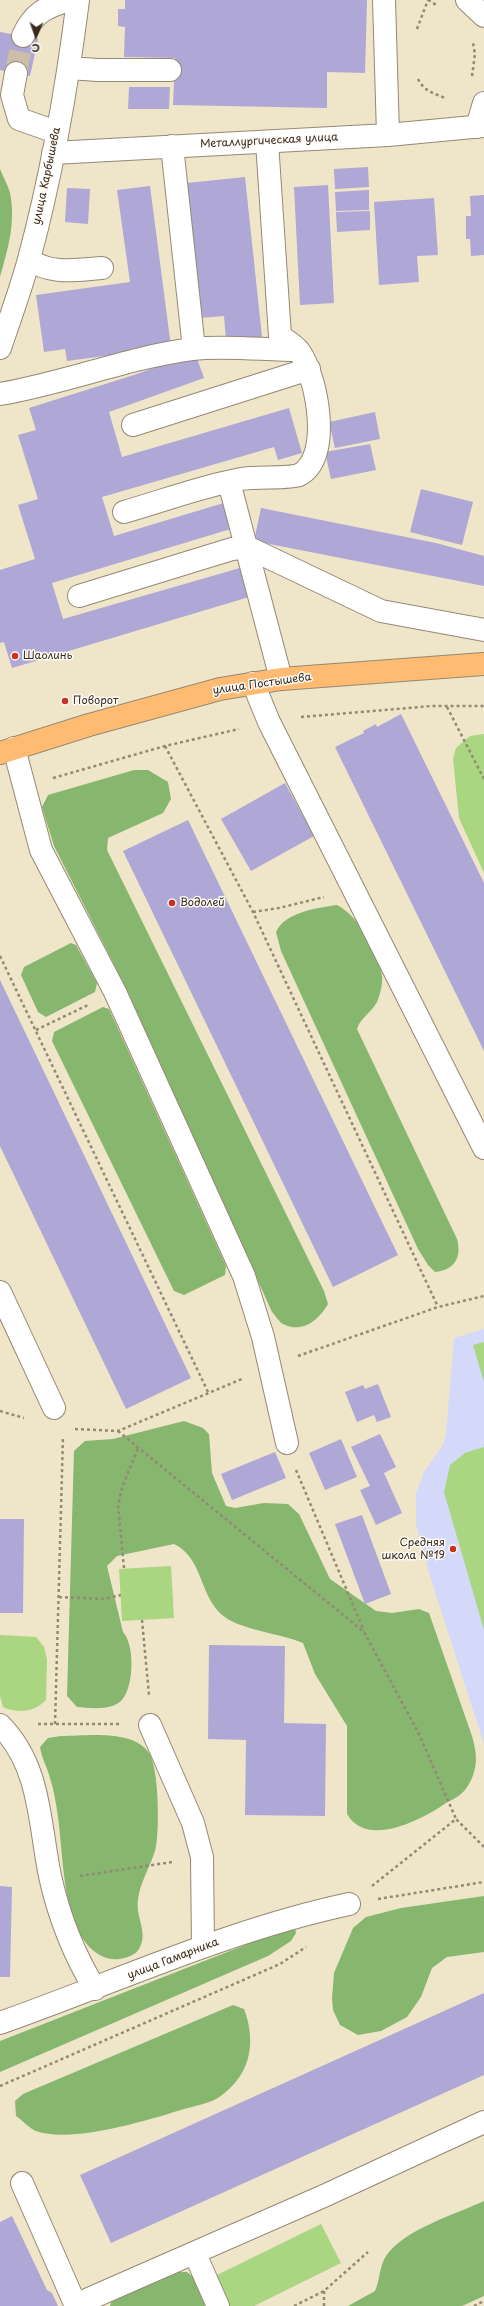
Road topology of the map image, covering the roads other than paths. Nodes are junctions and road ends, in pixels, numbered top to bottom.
1 (69, 0) edge
2 (78, 0) edge
3 (384, 0) edge
4 (468, 0) edge
5 (484, 16) edge
6 (24, 36) tunnel mouth
7 (69, 68) junction
8 (170, 70) dead end
9 (16, 73) tunnel mouth
10 (484, 104) edge
11 (480, 126) edge
12 (388, 135) junction
13 (55, 142) junction
14 (267, 142) junction
15 (172, 146) junction
16 (29, 259) junction
17 (102, 268) dead end
18 (0, 348) edge
19 (194, 349) junction
20 (298, 350) junction
21 (309, 369) junction
22 (0, 394) edge
23 (133, 425) dead end
24 (229, 482) junction
25 (124, 512) dead end
26 (247, 547) junction
27 (79, 596) dead end
28 (484, 630) edge
29 (484, 664) edge
30 (281, 679) junction
31 (253, 683) junction
32 (7, 750) edge
33 (484, 1148) edge
34 (0, 1292) edge
35 (54, 1408) dead end
36 (287, 1443) road end
37 (0, 1725) edge
38 (150, 1725) road end
39 (349, 1904) road end
40 (202, 1946) junction
41 (95, 1989) junction
42 (0, 2023) edge
43 (484, 2122) edge
44 (22, 2183) dead end
45 (195, 2254) junction
46 (76, 2306) edge
47 (218, 2306) edge

1 - 6 street
2 - 7 street, улица Карбышева
3 - 12 street
4 - 5 street
7 - 8 street
7 - 13 street, улица Карбышева
9 - 13 street
10 - 11 street
11 - 12 street, Металлургическая улица
12 - 14 street, Металлургическая улица
13 - 15 street, Металлургическая улица
13 - 16 street, улица Карбышева
14 - 15 street, Металлургическая улица
14 - 20 street
15 - 19 street
16 - 17 street
16 - 18 street, улица Карбышева
19 - 20 street
19 - 22 street
20 - 21 street
21 - 23 street
21 - 24 street
24 - 25 street
24 - 26 street
26 - 27 street
26 - 28 street
26 - 30 street
29 - 30 main road, улица Постышева
30 - 31 main road, улица Постышева
31 - 32 main road, улица Постышева
31 - 33 street
32 - 36 street
34 - 35 street
37 - 41 street
38 - 40 street
39 - 40 street, улица Гамарника
40 - 41 street, улица Гамарника
41 - 42 street, улица Гамарника
43 - 45 street
44 - 46 street
45 - 46 street
45 - 47 street

